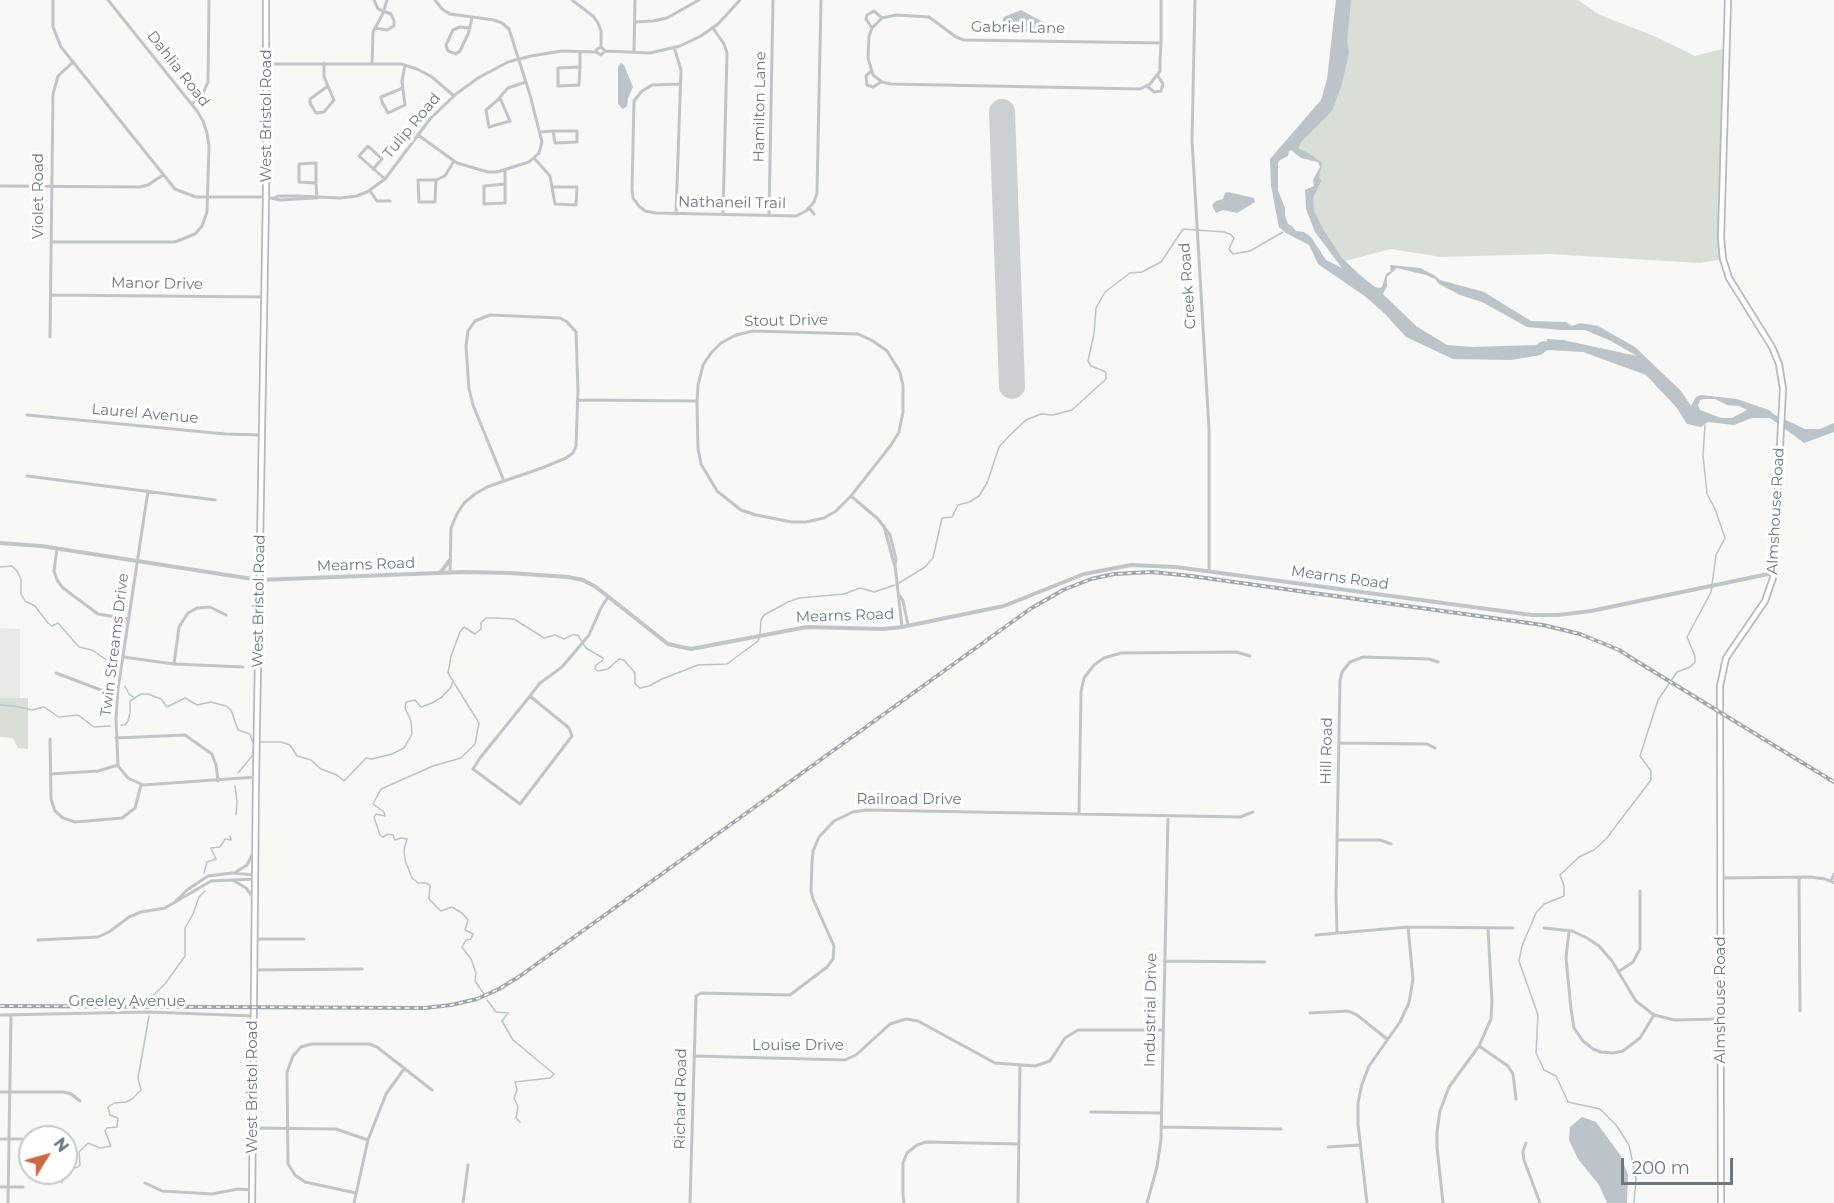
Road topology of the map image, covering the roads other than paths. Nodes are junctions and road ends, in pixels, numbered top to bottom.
1 (53, 0) edge
2 (108, 0) edge
3 (209, 0) edge
4 (266, 0) edge
5 (375, 0) edge
6 (387, 0) edge
7 (435, 0) edge
8 (572, 0) edge
9 (635, 0) edge
10 (699, 0) edge
11 (740, 0) edge
12 (773, 0) edge
13 (820, 0) edge
14 (1161, 0) edge
15 (1195, 0) edge
16 (1728, 0) edge
17 (384, 11) junction
18 (472, 17) junction
19 (882, 18) junction
20 (635, 22) junction
21 (375, 28) junction
22 (470, 28) junction
23 (713, 28) junction
24 (872, 28) junction
25 (1161, 43) junction
26 (601, 47) junction
27 (674, 47) junction
28 (580, 51) junction
29 (604, 51) junction
30 (596, 52) junction
31 (634, 53) junction
32 (519, 59) junction
33 (73, 62) junction
34 (324, 63) junction
35 (372, 63) junction
36 (267, 64) junction
37 (405, 65) junction
38 (580, 67) junction
39 (872, 71) junction
40 (1158, 76) junction
41 (526, 82) junction
42 (881, 82) junction
43 (680, 84) junction
44 (328, 86) junction
45 (1147, 86) junction
46 (403, 88) junction
47 (454, 96) junction
48 (500, 98) junction
49 (192, 104) junction
50 (553, 131) junction
51 (541, 132) junction
52 (418, 135) junction
53 (534, 158) junction
54 (454, 161) junction
55 (374, 169) junction
56 (505, 169) junction
57 (163, 175) junction
58 (385, 179) junction
59 (436, 180) junction
60 (316, 183) junction
61 (505, 184) junction
62 (0, 186) edge
63 (51, 187) junction
64 (552, 187) junction
65 (370, 190) junction
66 (208, 197) junction
67 (266, 197) junction
68 (316, 198) junction
69 (390, 201) dead end
70 (639, 206) junction
71 (809, 208) junction
72 (636, 211) dead end
73 (676, 213) junction
74 (723, 214) junction
75 (814, 214) dead end
76 (769, 215) junction
77 (51, 242) junction
78 (51, 295) junction
79 (264, 297) junction
80 (50, 337) dead end
81 (578, 400) junction
82 (697, 401) junction
83 (27, 415) dead end
84 (262, 435) junction
85 (27, 476) dead end
86 (504, 481) junction
87 (148, 492) junction
88 (851, 496) junction
89 (215, 500) dead end
90 (0, 543) edge
91 (57, 548) junction
92 (450, 560) junction
93 (138, 561) junction
94 (1209, 571) junction
95 (450, 573) junction
96 (1773, 573) junction
97 (439, 574) junction
98 (260, 580) junction
99 (900, 596) junction
100 (608, 597) junction
101 (225, 615) dead end
102 (129, 619) junction
103 (908, 625) junction
104 (902, 627) junction
105 (1250, 656) dead end
106 (123, 657) junction
107 (1438, 662) dead end
108 (174, 664) junction
109 (243, 667) dead end
110 (56, 673) dead end
111 (118, 692) junction
112 (530, 696) junction
113 (116, 738) junction
114 (50, 739) dead end
115 (1339, 743) junction
116 (1435, 748) dead end
117 (117, 765) junction
118 (50, 774) junction
119 (256, 777) junction
120 (218, 781) junction
121 (141, 785) junction
122 (1253, 812) dead end
123 (1079, 813) junction
124 (1168, 816) junction
125 (1337, 840) junction
126 (1391, 844) dead end
127 (255, 850) junction
128 (232, 873) junction
129 (1834, 874) edge
130 (255, 877) junction
131 (1799, 877) junction
132 (1720, 878) junction
133 (230, 879) junction
134 (1833, 882) edge
135 (1640, 891) dead end
136 (255, 900) junction
137 (174, 903) junction
138 (1408, 927) junction
139 (1488, 928) junction
140 (1513, 928) dead end
141 (1544, 928) dead end
142 (1569, 931) junction
143 (1338, 933) junction
144 (1316, 935) dead end
145 (254, 939) junction
146 (304, 939) dead end
147 (38, 940) dead end
148 (1164, 961) junction
149 (1265, 962) dead end
150 (362, 969) dead end
151 (254, 970) junction
152 (1618, 972) junction
153 (696, 996) joint
154 (1800, 1011) dead end
155 (1310, 1013) dead end
156 (1654, 1014) junction
157 (0, 1015) edge
158 (11, 1015) junction
159 (254, 1017) junction
160 (1721, 1019) junction
161 (1162, 1030) junction
162 (1387, 1040) junction
163 (1479, 1046) junction
164 (694, 1056) junction
165 (1020, 1066) junction
166 (404, 1070) junction
167 (432, 1090) dead end
168 (0, 1092) edge
169 (10, 1092) junction
170 (1516, 1099) dead end
171 (80, 1101) dead end
172 (1091, 1112) dead end
173 (1161, 1113) junction
174 (1161, 1127) junction
175 (253, 1128) junction
176 (287, 1129) junction
177 (1281, 1129) dead end
178 (0, 1139) edge
179 (9, 1139) junction
180 (18, 1139) edge
181 (368, 1140) junction
182 (1526, 1143) dead end
183 (1019, 1144) junction
184 (1360, 1145) junction
185 (1328, 1147) dead end
186 (468, 1165) dead end
187 (145, 1183) dead end
188 (0, 1187) edge
189 (8, 1187) junction
190 (23, 1187) dead end
191 (252, 1190) junction
192 (356, 1193) junction
193 (8, 1203) edge
194 (252, 1203) edge
195 (354, 1203) edge
196 (463, 1203) edge
197 (690, 1203) edge
198 (904, 1203) edge
199 (1018, 1203) edge
200 (1147, 1203) edge
201 (1367, 1203) edge
202 (1443, 1203) edge
203 (1540, 1203) edge
204 (1721, 1203) edge

1 - 33 street, Tulip Road
2 - 49 street, Dahlia Road
3 - 49 street
4 - 36 main road, West Bristol Road
5 - 17 street
6 - 17 street
7 - 18 street
8 - 26 street
9 - 20 street
10 - 20 street
11 - 23 street
12 - 76 street, Hamilton Lane
13 - 71 street
14 - 25 street
15 - 94 street, Creek Road
16 - 96 main road, Almshouse Road
17 - 21 street
17 - 21 street
18 - 22 street
18 - 32 street
19 - 24 street
19 - 24 street, Gabriel Lane
19 - 25 street, Gabriel Lane
20 - 31 street
21 - 35 street
22 - 22 street
23 - 27 street
23 - 74 street
24 - 39 street, Gabriel Lane
25 - 40 street
26 - 29 street
26 - 30 street
27 - 31 street
27 - 43 street
28 - 30 street, Tulip Road
28 - 32 street, Tulip Road
28 - 38 street
29 - 30 street, Tulip Road
29 - 31 street
32 - 41 street
32 - 47 street, Tulip Road
33 - 57 street, Tulip Road
33 - 63 street, Violet Road
34 - 35 street
34 - 36 street
34 - 44 street
35 - 37 street
36 - 67 main road, West Bristol Road
37 - 46 street
37 - 47 street
38 - 38 street
39 - 42 street
39 - 42 street, Gabriel Lane
40 - 45 street
40 - 45 street
41 - 48 street
41 - 51 street
42 - 45 street
43 - 70 street
43 - 73 street
44 - 44 street
46 - 46 street
47 - 52 street, Tulip Road
48 - 48 street
49 - 66 street, Dahlia Road
50 - 50 street
50 - 51 street
51 - 53 street
52 - 54 street
52 - 58 street, Tulip Road
53 - 56 street
53 - 64 street
54 - 56 street
54 - 59 street
55 - 55 street
55 - 58 street
56 - 61 street
57 - 63 street
57 - 66 street, Tulip Road
58 - 65 street, Tulip Road
59 - 59 street
60 - 60 street
60 - 68 street
61 - 61 street
62 - 63 street
63 - 77 street, Violet Road
64 - 64 street
65 - 68 street, Tulip Road
65 - 69 street
66 - 67 street, Tulip Road
66 - 77 street, Dahlia Road
67 - 68 street, Tulip Road
67 - 79 main road, West Bristol Road
70 - 72 street
70 - 73 street, Nathaneil Trail
71 - 75 street
71 - 76 street, Nathaneil Trail
73 - 74 street, Nathaneil Trail
74 - 76 street, Nathaneil Trail
77 - 78 street, Violet Road
78 - 79 street, Manor Drive
78 - 80 street, Violet Road
79 - 84 main road, West Bristol Road
81 - 82 street
81 - 86 street
81 - 86 street
82 - 88 street, Stout Drive
82 - 88 street, Stout Drive
83 - 84 street, Laurel Avenue
84 - 98 main road, West Bristol Road
85 - 87 street
86 - 92 street
87 - 89 street
87 - 93 street, Twin Streams Drive
88 - 99 street
90 - 91 street, Mearns Road
91 - 93 street, Mearns Road
91 - 102 street
92 - 95 street
92 - 97 street
93 - 98 street, Mearns Road
93 - 102 street, Twin Streams Drive
94 - 96 street, Mearns Road
94 - 103 street, Mearns Road
95 - 97 street, Mearns Road
95 - 100 street, Mearns Road
96 - 132 main road, Almshouse Road
97 - 98 street, Mearns Road
98 - 119 main road, West Bristol Road
99 - 103 street
99 - 104 street
100 - 104 street, Mearns Road
100 - 112 street
101 - 108 street
102 - 106 street, Twin Streams Drive
103 - 104 street, Mearns Road
105 - 123 street
106 - 108 street
106 - 111 street, Twin Streams Drive
107 - 115 street, Hill Road
108 - 109 street
110 - 111 street
111 - 113 street, Twin Streams Drive
112 - 112 street
113 - 117 street, Twin Streams Drive
113 - 120 street
114 - 118 street
115 - 116 street
115 - 125 street, Hill Road
117 - 118 street
117 - 121 street
118 - 121 street
119 - 120 street
119 - 127 main road, West Bristol Road
120 - 121 street
122 - 124 street, Railroad Drive
123 - 124 street, Railroad Drive
123 - 153 street, Railroad Drive
124 - 148 street, Industrial Drive
125 - 126 street
125 - 143 street, Hill Road
127 - 128 street
127 - 130 main road, West Bristol Road
128 - 130 street
128 - 137 street
129 - 134 street
130 - 133 street
130 - 136 main road, West Bristol Road
131 - 132 street
131 - 134 street
131 - 154 street
132 - 160 main road, Almshouse Road
133 - 136 street
133 - 137 street
135 - 152 street
136 - 145 main road, West Bristol Road
137 - 147 street
138 - 139 street
138 - 143 street
138 - 162 street
139 - 140 street
139 - 163 street
141 - 142 street
142 - 152 street
142 - 156 street
143 - 144 street
145 - 146 street
145 - 151 main road, West Bristol Road
148 - 149 street
148 - 161 street, Industrial Drive
150 - 151 street
151 - 159 main road, West Bristol Road
152 - 156 street
153 - 164 street, Richard Road
155 - 162 street
156 - 160 street
157 - 158 street, Greeley Avenue
158 - 159 street, Greeley Avenue
158 - 169 street
159 - 175 main road, West Bristol Road
160 - 204 main road, Almshouse Road
161 - 165 street, Louise Drive
161 - 173 street, Industrial Drive
162 - 184 street
163 - 170 street
163 - 202 street
164 - 165 street, Louise Drive
164 - 197 street, Richard Road
165 - 183 street
166 - 167 street
166 - 176 street
166 - 181 street
168 - 169 street
169 - 171 street
169 - 179 street
172 - 173 street
173 - 174 street, Industrial Drive
174 - 177 street
174 - 200 street, Industrial Drive
175 - 176 street
175 - 191 main road, West Bristol Road
176 - 181 street
176 - 192 street
178 - 179 street
179 - 180 street
179 - 189 street
181 - 192 street
182 - 203 street
183 - 198 street
183 - 199 street
184 - 185 street
184 - 201 street
186 - 196 street
187 - 191 street
188 - 189 street
189 - 190 street
189 - 193 street
191 - 194 main road, West Bristol Road
192 - 195 street

